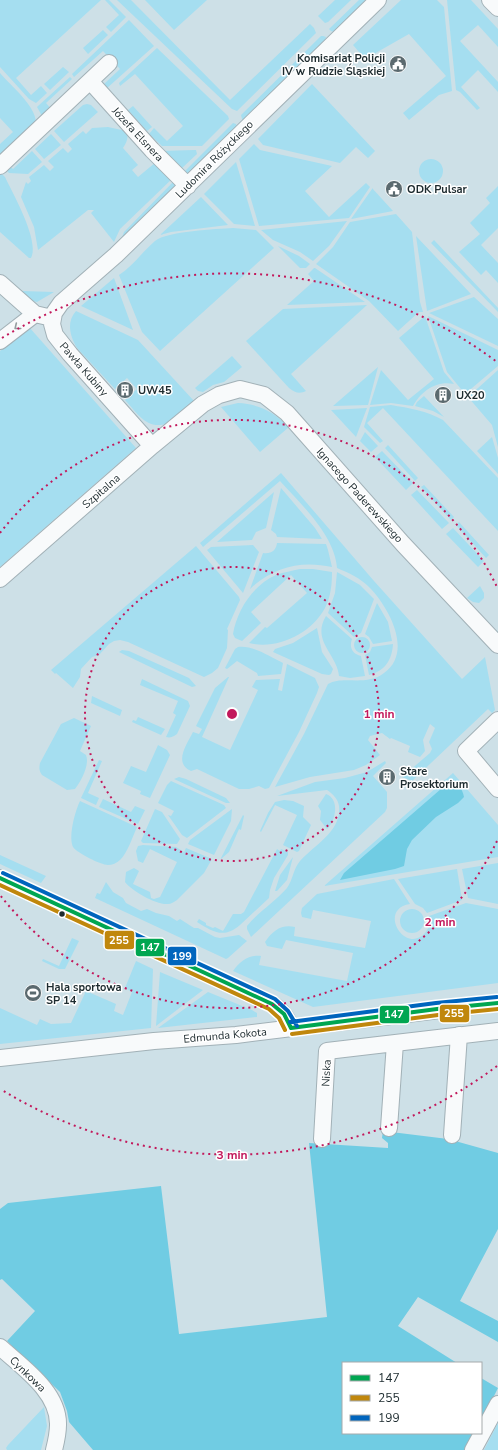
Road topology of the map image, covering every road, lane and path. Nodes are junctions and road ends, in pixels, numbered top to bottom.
1 (378, 0) edge
2 (490, 0) edge
3 (498, 8) edge
4 (109, 63) dead end
5 (90, 81) junction
6 (0, 166) edge
7 (188, 186) junction
8 (0, 283) edge
9 (35, 314) junction
10 (52, 318) junction
11 (0, 341) edge
12 (204, 404) joint
13 (152, 446) junction
14 (0, 578) edge
15 (498, 645) edge
16 (498, 720) edge
17 (498, 789) edge
18 (0, 878) edge
19 (498, 1003) edge
20 (292, 1028) junction
21 (498, 1031) edge
22 (459, 1035) junction
23 (395, 1042) junction
24 (0, 1058) edge
25 (389, 1128) dead end
26 (452, 1135) dead end
27 (322, 1139) dead end
28 (0, 1347) edge
29 (498, 1404) edge
30 (482, 1433) edge
31 (482, 1434) edge
32 (54, 1450) edge
33 (473, 1450) edge

1 - 7 street, Ludomira Różyckiego
2 - 3 street
4 - 5 street
5 - 6 street
5 - 7 street, Józefa Elsnera
7 - 10 street, Ludomira Różyckiego
8 - 9 street
9 - 10 street
9 -> 11 street
10 - 13 street, Pawła Kubiny
12 - 13 street, Szpitalna
12 - 15 street, Ignacego Paderewskiego
13 - 14 street, Szpitalna
16 - 17 street
18 - 20 street
19 - 20 street, Edmunda Kokota
20 - 24 street, Edmunda Kokota
21 - 22 street, Niska
22 - 23 street, Niska
22 - 26 street
23 - 25 street
23 - 27 street, Niska
28 - 32 street, Cynkowa
29 - 30 street
31 - 33 street

